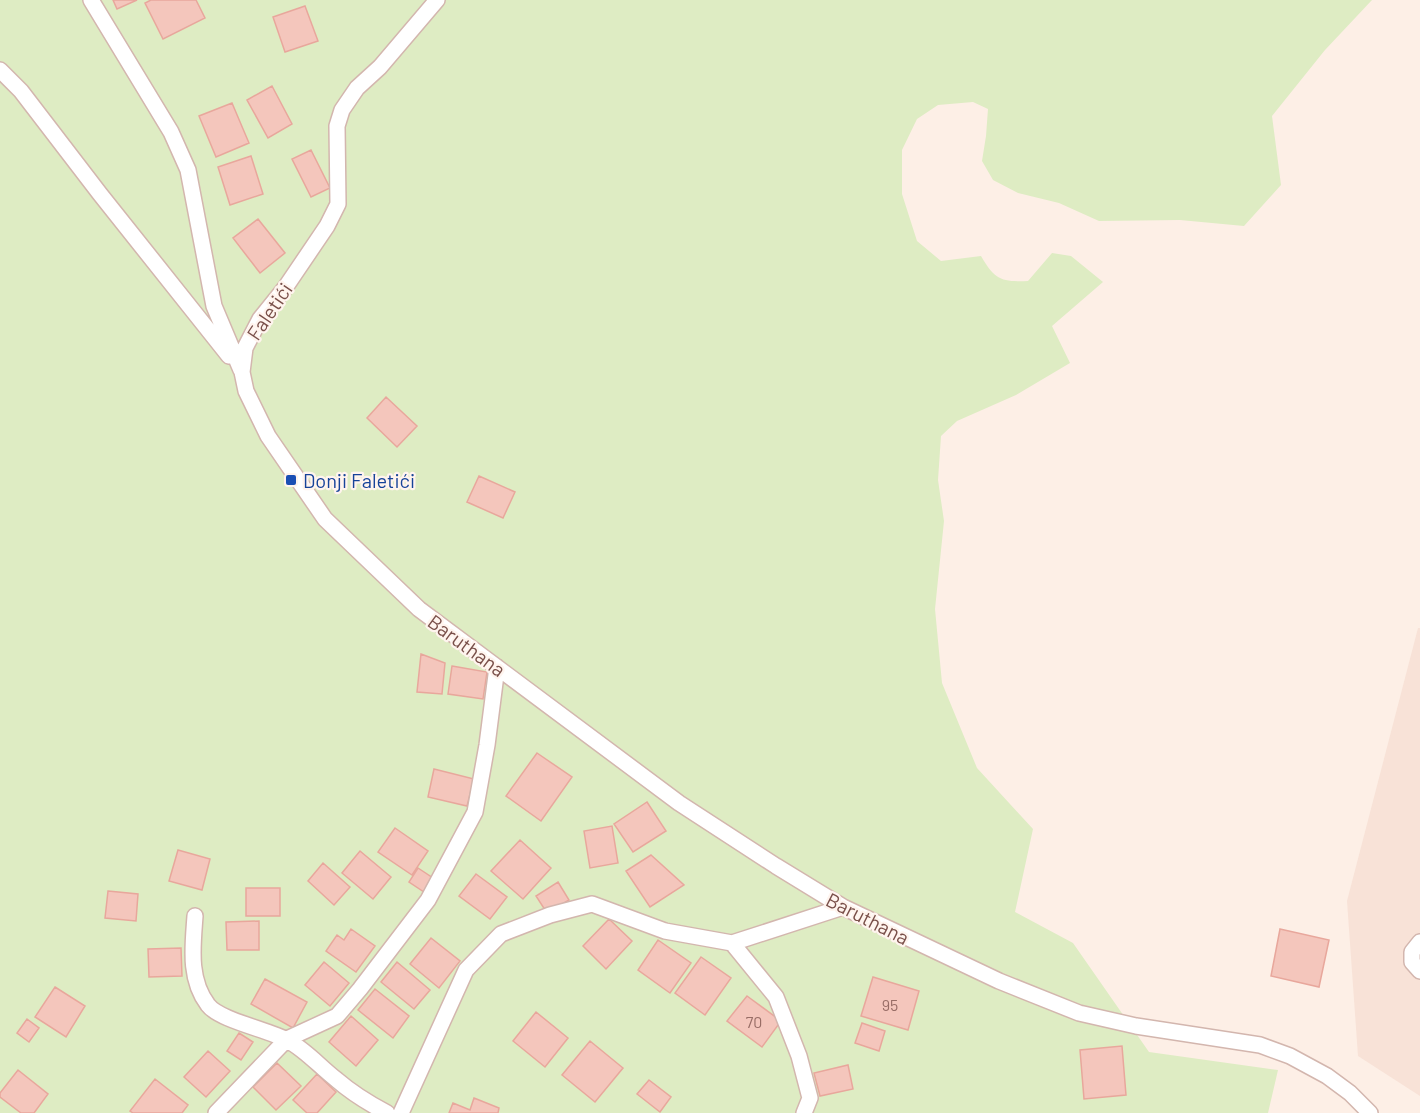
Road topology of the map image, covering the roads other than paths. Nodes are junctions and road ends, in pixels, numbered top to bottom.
1 (91, 0) edge
2 (437, 0) edge
3 (0, 70) edge
4 (242, 372) junction
5 (419, 609) joint
6 (497, 667) junction
7 (843, 907) junction
8 (195, 916) dead end
9 (1420, 942) edge
10 (732, 943) junction
11 (1420, 971) edge
12 (287, 1039) junction
13 (810, 1098) junction
14 (216, 1113) edge
15 (387, 1113) edge
16 (401, 1113) edge
17 (804, 1113) edge
18 (816, 1113) edge
19 (1370, 1113) edge

1 - 4 street
2 - 4 street, Faletići
3 - 4 street
4 - 5 street, Faletići
5 - 6 street, Baruthana
6 - 7 street, Baruthana
6 - 12 street
7 - 10 street
7 - 19 street, Baruthana
8 - 12 street
9 - 11 street
10 - 13 street
10 - 16 street
12 - 14 street
12 - 15 street
13 - 17 street
13 - 18 street

